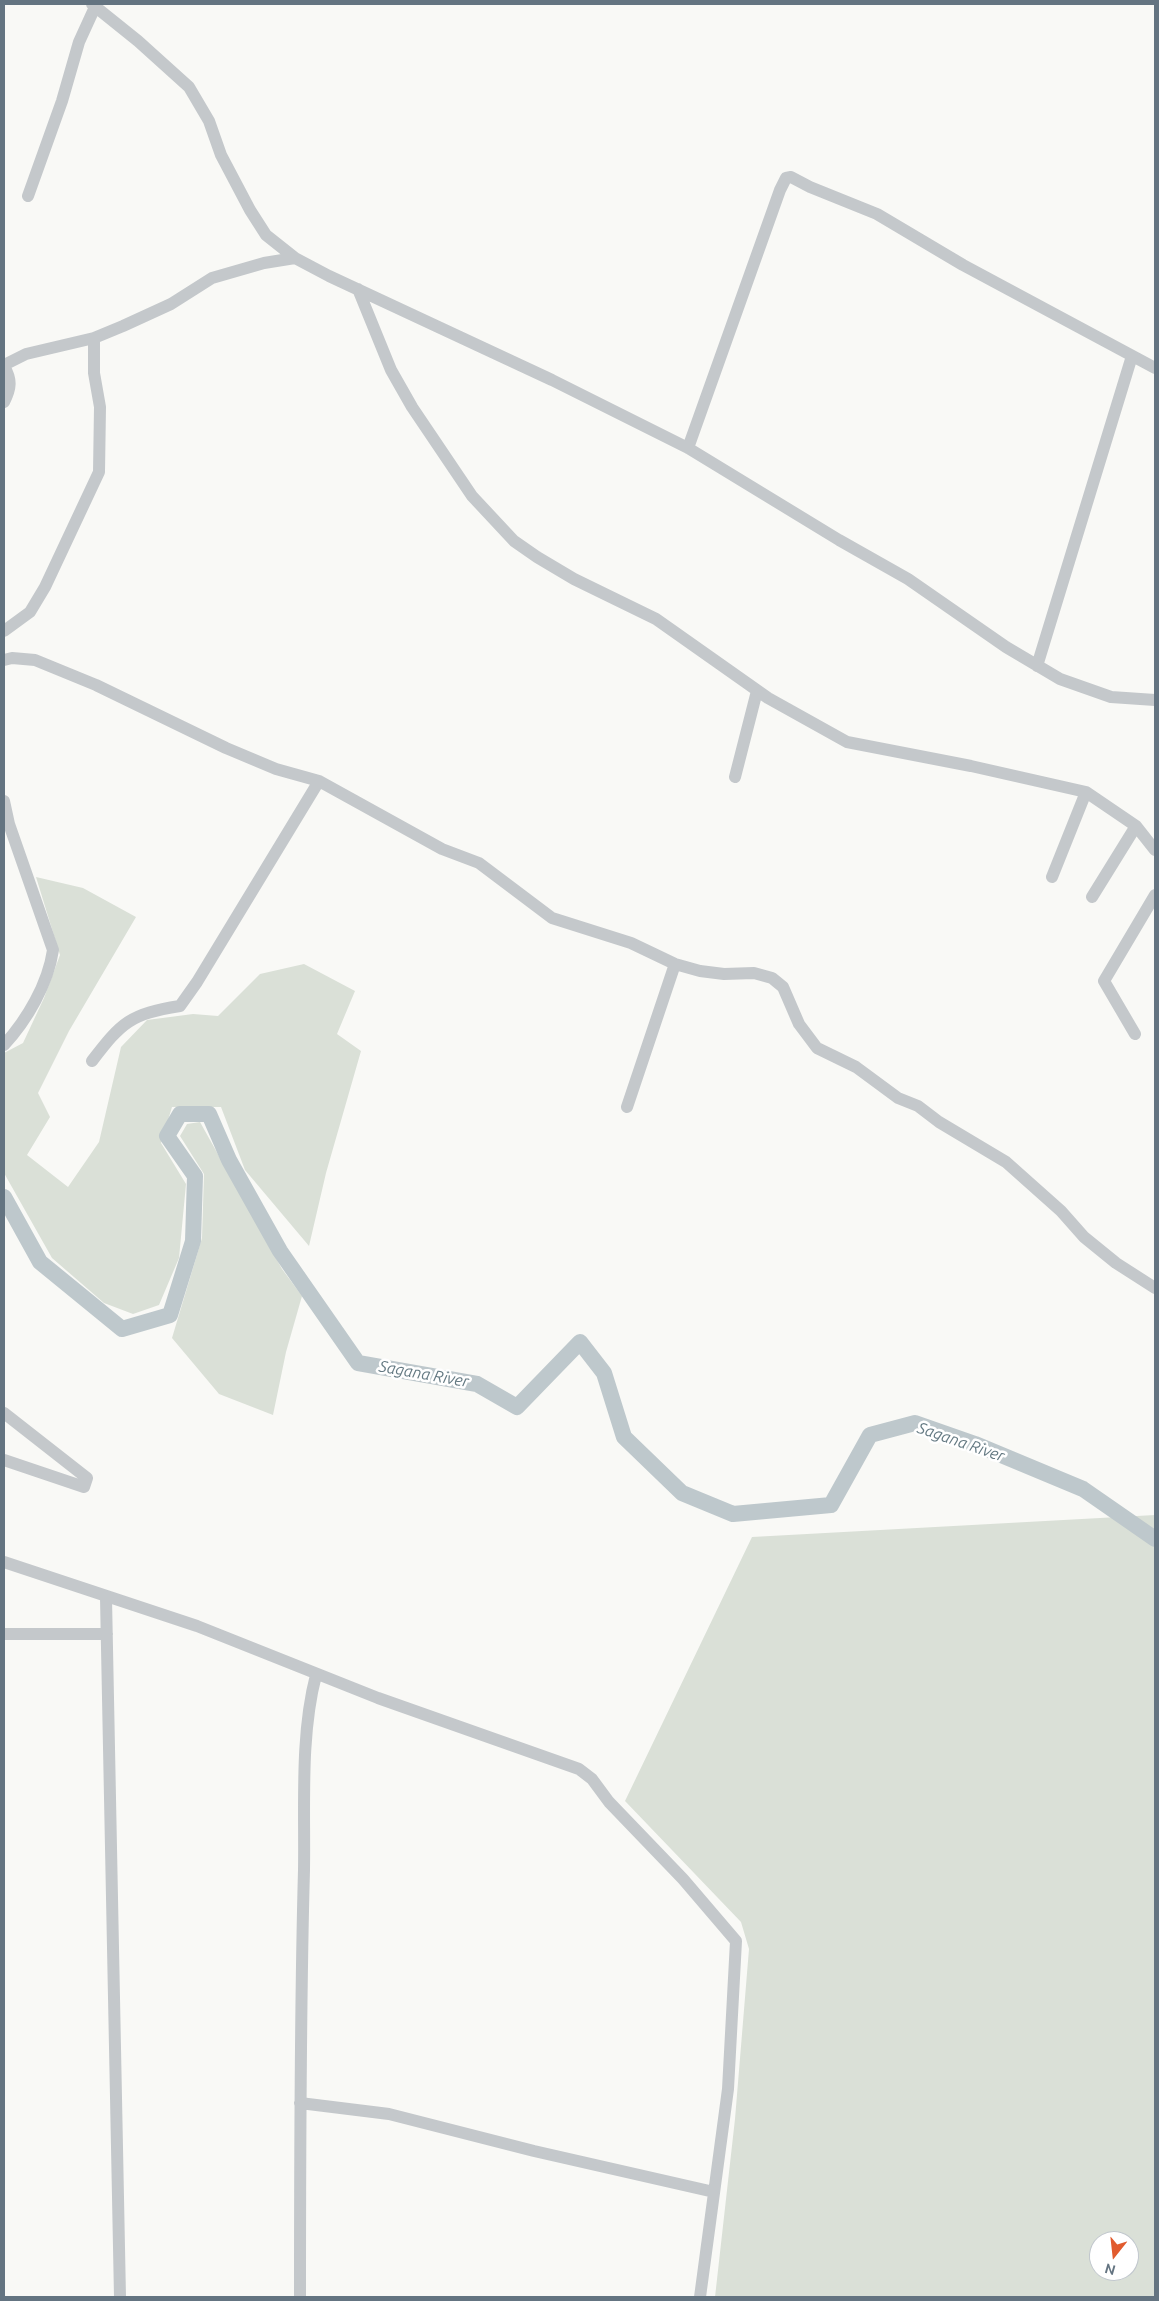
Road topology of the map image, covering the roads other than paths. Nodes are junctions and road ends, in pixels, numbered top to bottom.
1 (93, 5) edge
2 (28, 196) dead end
3 (295, 258) junction
4 (358, 289) junction
5 (94, 338) junction
6 (1132, 356) junction
7 (4, 365) edge
8 (1155, 368) edge
9 (4, 402) edge
10 (688, 448) junction
11 (4, 631) edge
12 (4, 660) edge
13 (1037, 666) junction
14 (756, 690) junction
15 (1155, 700) edge
16 (735, 777) dead end
17 (319, 781) junction
18 (1086, 792) junction
19 (4, 800) edge
20 (1136, 826) junction
21 (1155, 850) edge
22 (1052, 878) dead end
23 (1155, 895) edge
24 (1092, 897) dead end
25 (675, 964) junction
26 (1136, 1034) dead end
27 (4, 1045) edge
28 (92, 1062) dead end
29 (627, 1108) dead end
30 (1155, 1288) edge
31 (4, 1413) edge
32 (4, 1460) edge
33 (4, 1562) edge
34 (106, 1598) junction
35 (4, 1634) edge
36 (107, 1634) junction
37 (316, 1675) junction
38 (300, 2103) junction
39 (714, 2192) junction
40 (120, 2297) edge
41 (300, 2297) edge
42 (700, 2297) edge

1 - 2 street
1 - 3 street
3 - 4 street
3 - 5 street
4 - 10 street
4 - 14 street
5 - 7 street
5 - 11 street
6 - 8 street
6 - 10 street
6 - 13 street
7 - 9 street
10 - 13 street
12 - 17 street
13 - 15 street
14 - 16 street
14 - 18 street
17 - 25 street
17 - 28 street
18 - 20 street
18 - 22 street
19 - 27 street
20 - 21 street
20 - 24 street
23 - 26 street
25 - 29 street
25 - 30 street
31 - 32 street
33 - 34 street
34 - 36 street
34 - 37 street
35 - 36 street
36 - 40 street
37 - 38 street
37 - 39 street
38 - 39 street
38 - 41 street
39 - 42 street

